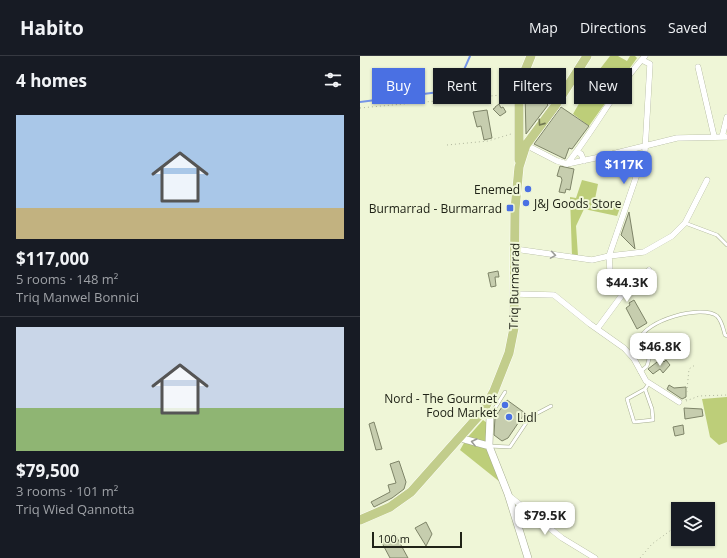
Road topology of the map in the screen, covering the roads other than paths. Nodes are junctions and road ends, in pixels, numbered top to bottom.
1 (531, 56) edge
2 (587, 56) edge
3 (641, 57) edge
4 (698, 67) dead end
5 (526, 68) edge
6 (518, 104) edge
7 (555, 106) joint
8 (727, 117) edge
9 (714, 136) junction
10 (724, 137) edge
11 (526, 145) junction
12 (645, 146) junction
13 (577, 152) junction
14 (584, 161) junction
15 (567, 164) junction
16 (519, 167) junction
17 (707, 180) dead end
18 (685, 223) junction
19 (727, 245) edge
20 (515, 249) junction
21 (609, 256) junction
22 (649, 270) dead end
23 (628, 287) junction
24 (515, 294) junction
25 (597, 329) junction
26 (727, 336) edge
27 (640, 372) junction
28 (648, 383) junction
29 (645, 389) junction
30 (505, 392) dead end
31 (679, 402) dead end
32 (551, 406) dead end
33 (486, 414) junction
34 (460, 438) junction
35 (489, 446) junction
36 (508, 494) junction
37 (360, 520) edge
38 (528, 558) edge
39 (595, 558) edge

1 - 5 main road
2 - 7 main road, Triq Burmarrad
3 - 12 street
3 - 13 street
4 - 9 street
6 - 16 main road
7 -> 11 main road, Triq Burmarrad
8 - 10 street
9 - 10 street
9 - 12 street
11 - 15 street
11 - 16 main road, Triq Burmarrad
12 - 14 street
12 - 21 street
13 - 14 street
13 - 15 street
14 - 15 street
16 - 20 main road, Triq Burmarrad
17 - 18 street
18 - 19 lane
18 - 21 street
20 -> 21 street
20 - 24 main road, Triq Burmarrad
21 - 23 street
22 - 23 street
23 - 25 street
24 - 25 street
24 - 33 main road, Triq Burmarrad
25 - 27 street
26 - 27 lane
27 - 28 street
28 - 29 lane
28 - 31 street
29 - 29 lane
30 - 33 lane
32 - 35 lane
33 - 34 main road, Triq Burmarrad
33 - 35 street
35 -> 34 street
34 - 37 main road, Triq Burmarrad
35 - 36 street
36 - 38 street
36 - 39 street

